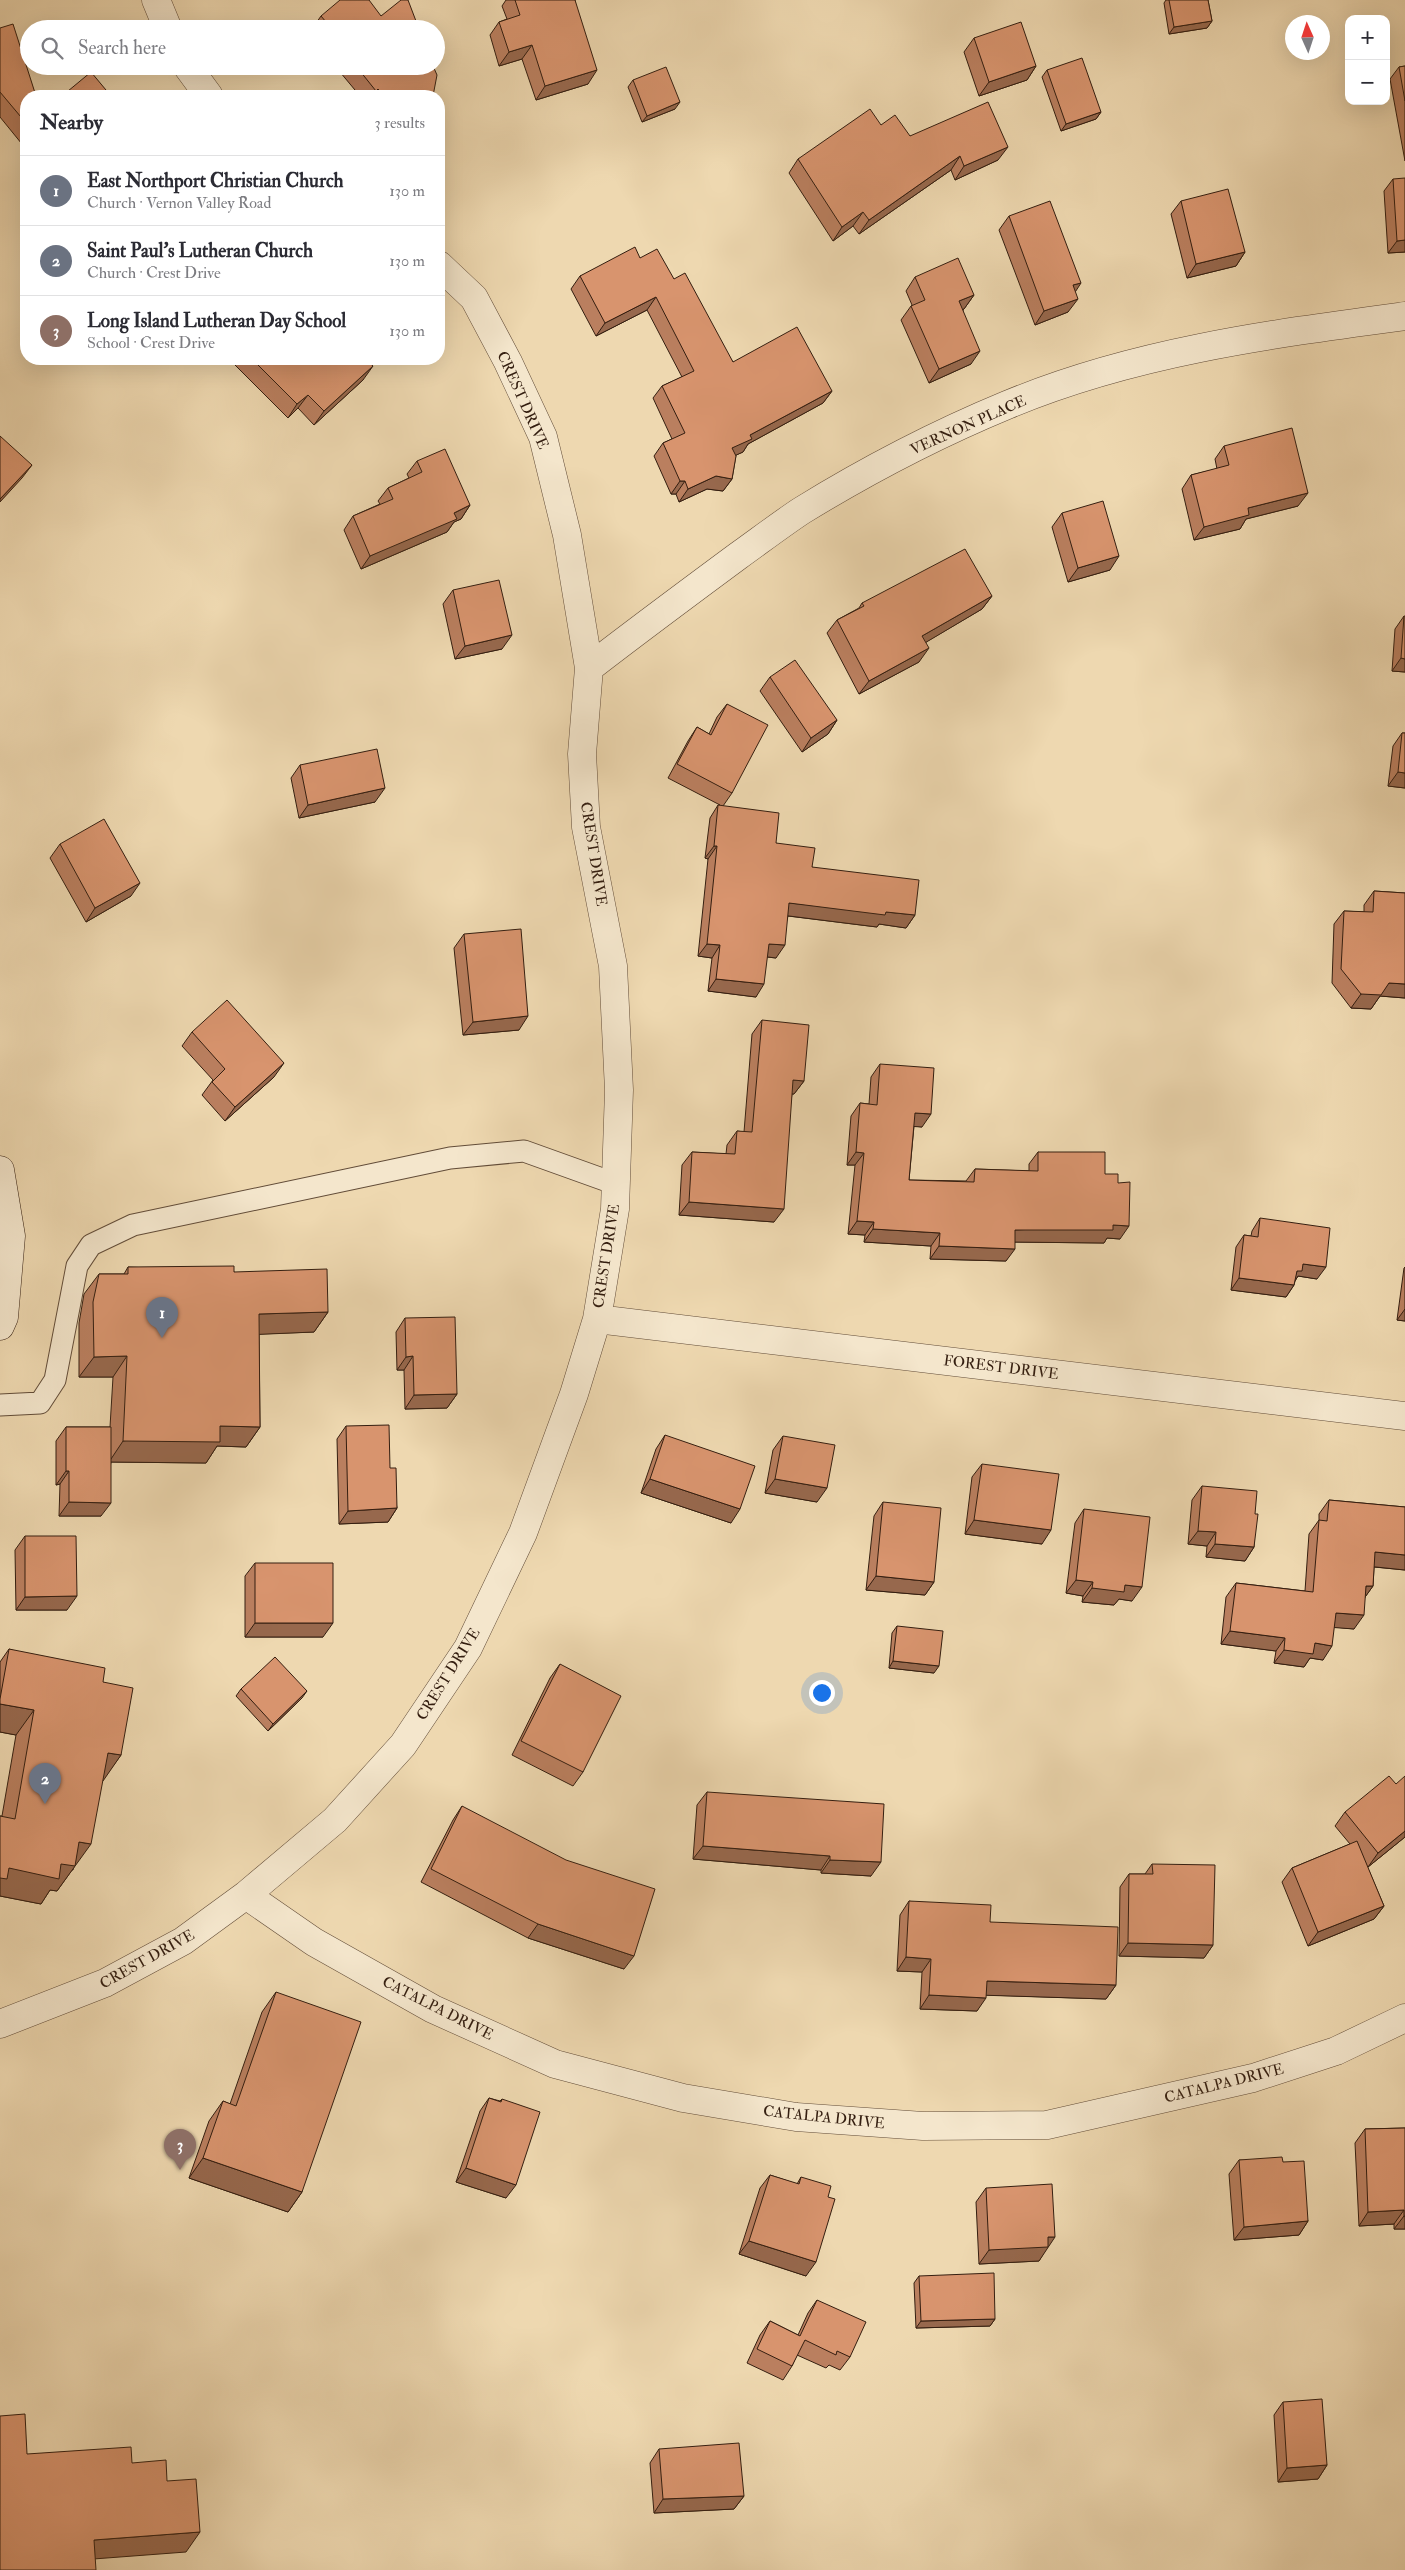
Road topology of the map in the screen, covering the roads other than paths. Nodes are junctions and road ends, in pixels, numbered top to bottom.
1 (156, 0) edge
2 (164, 20) edge
3 (193, 75) edge
4 (204, 90) edge
5 (445, 271) edge
6 (1405, 316) edge
7 (589, 668) junction
8 (0, 1170) edge
9 (616, 1184) junction
10 (597, 1319) junction
11 (0, 1326) edge
12 (0, 1405) edge
13 (1405, 1416) edge
14 (246, 1895) junction
15 (1405, 2018) edge
16 (0, 2024) edge

1 - 2 street
3 - 4 street
5 - 7 street, CREST DRIVE
6 - 7 street, VERNON PLACE
7 - 9 street, CREST DRIVE
8 - 11 street
9 - 10 street, CREST DRIVE
9 - 12 lane
10 - 13 street, FOREST DRIVE
10 - 14 street, CREST DRIVE
14 - 15 street, CATALPA DRIVE
14 - 16 street, CREST DRIVE

